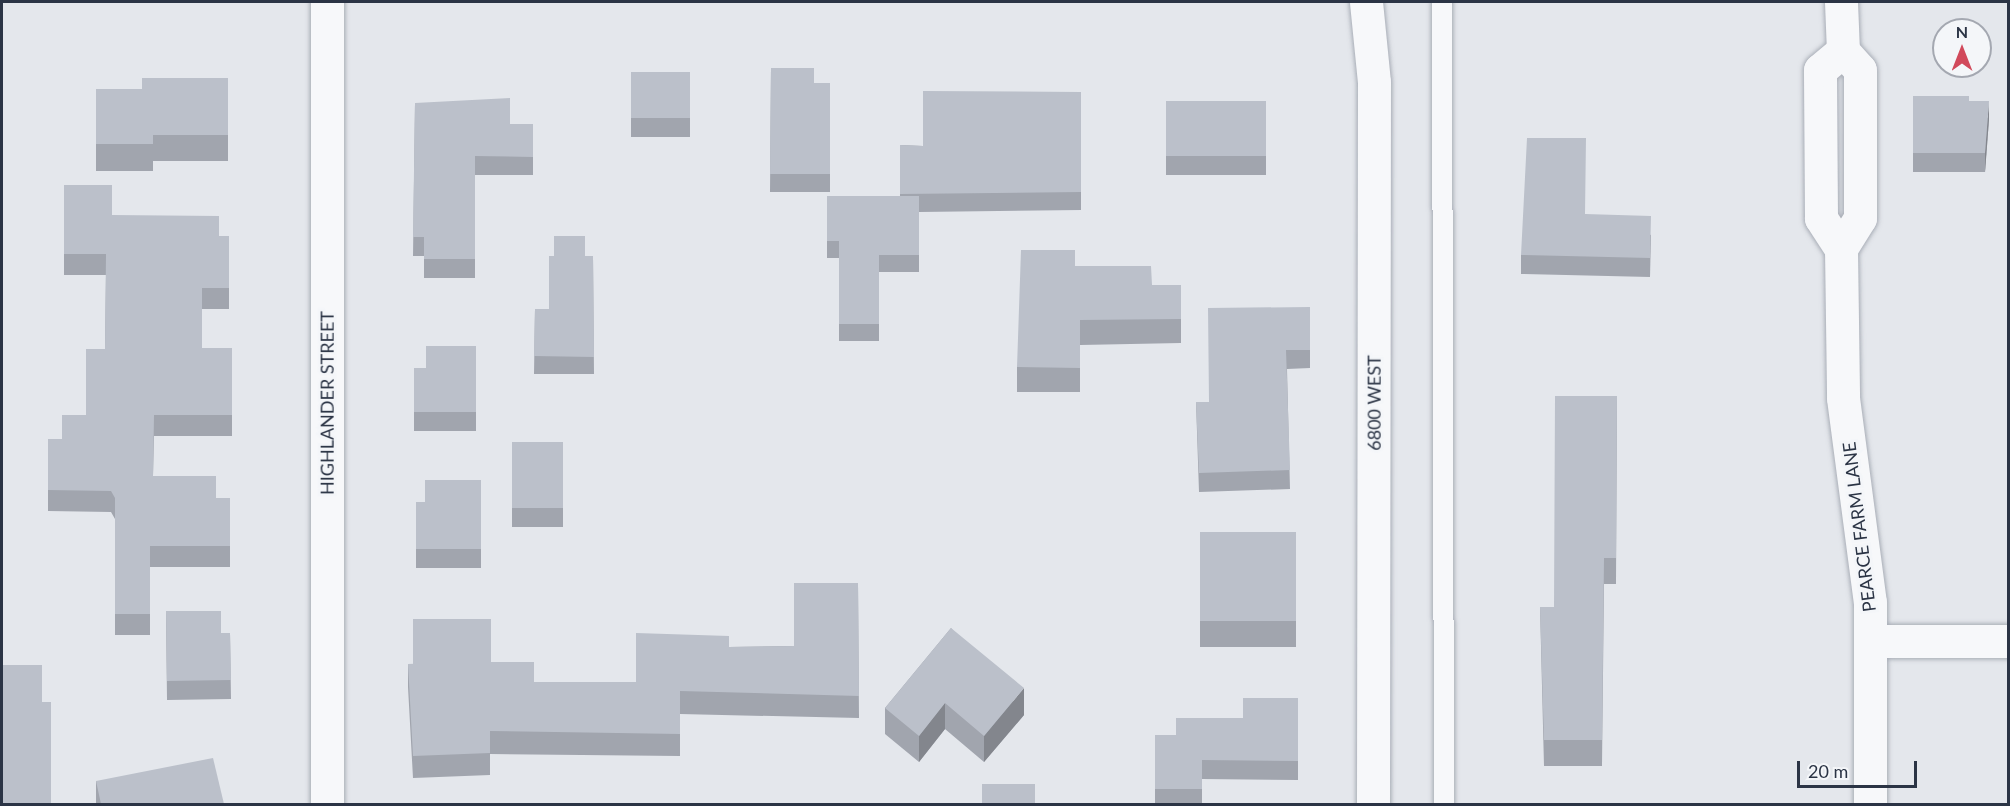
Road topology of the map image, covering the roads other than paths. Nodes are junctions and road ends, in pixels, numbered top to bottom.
1 (327, 2) edge
2 (1366, 2) edge
3 (1442, 2) edge
4 (1842, 2) edge
5 (1870, 641) junction
6 (2008, 641) edge
7 (327, 804) edge
8 (1373, 804) edge
9 (1444, 804) edge
10 (1870, 804) edge

1 - 7 street, HIGHLANDER STREET
2 - 8 street, 6800 WEST
3 - 9 lane
4 - 5 street, PEARCE FARM LANE
5 - 6 street
5 - 10 street, PEARCE FARM LANE

